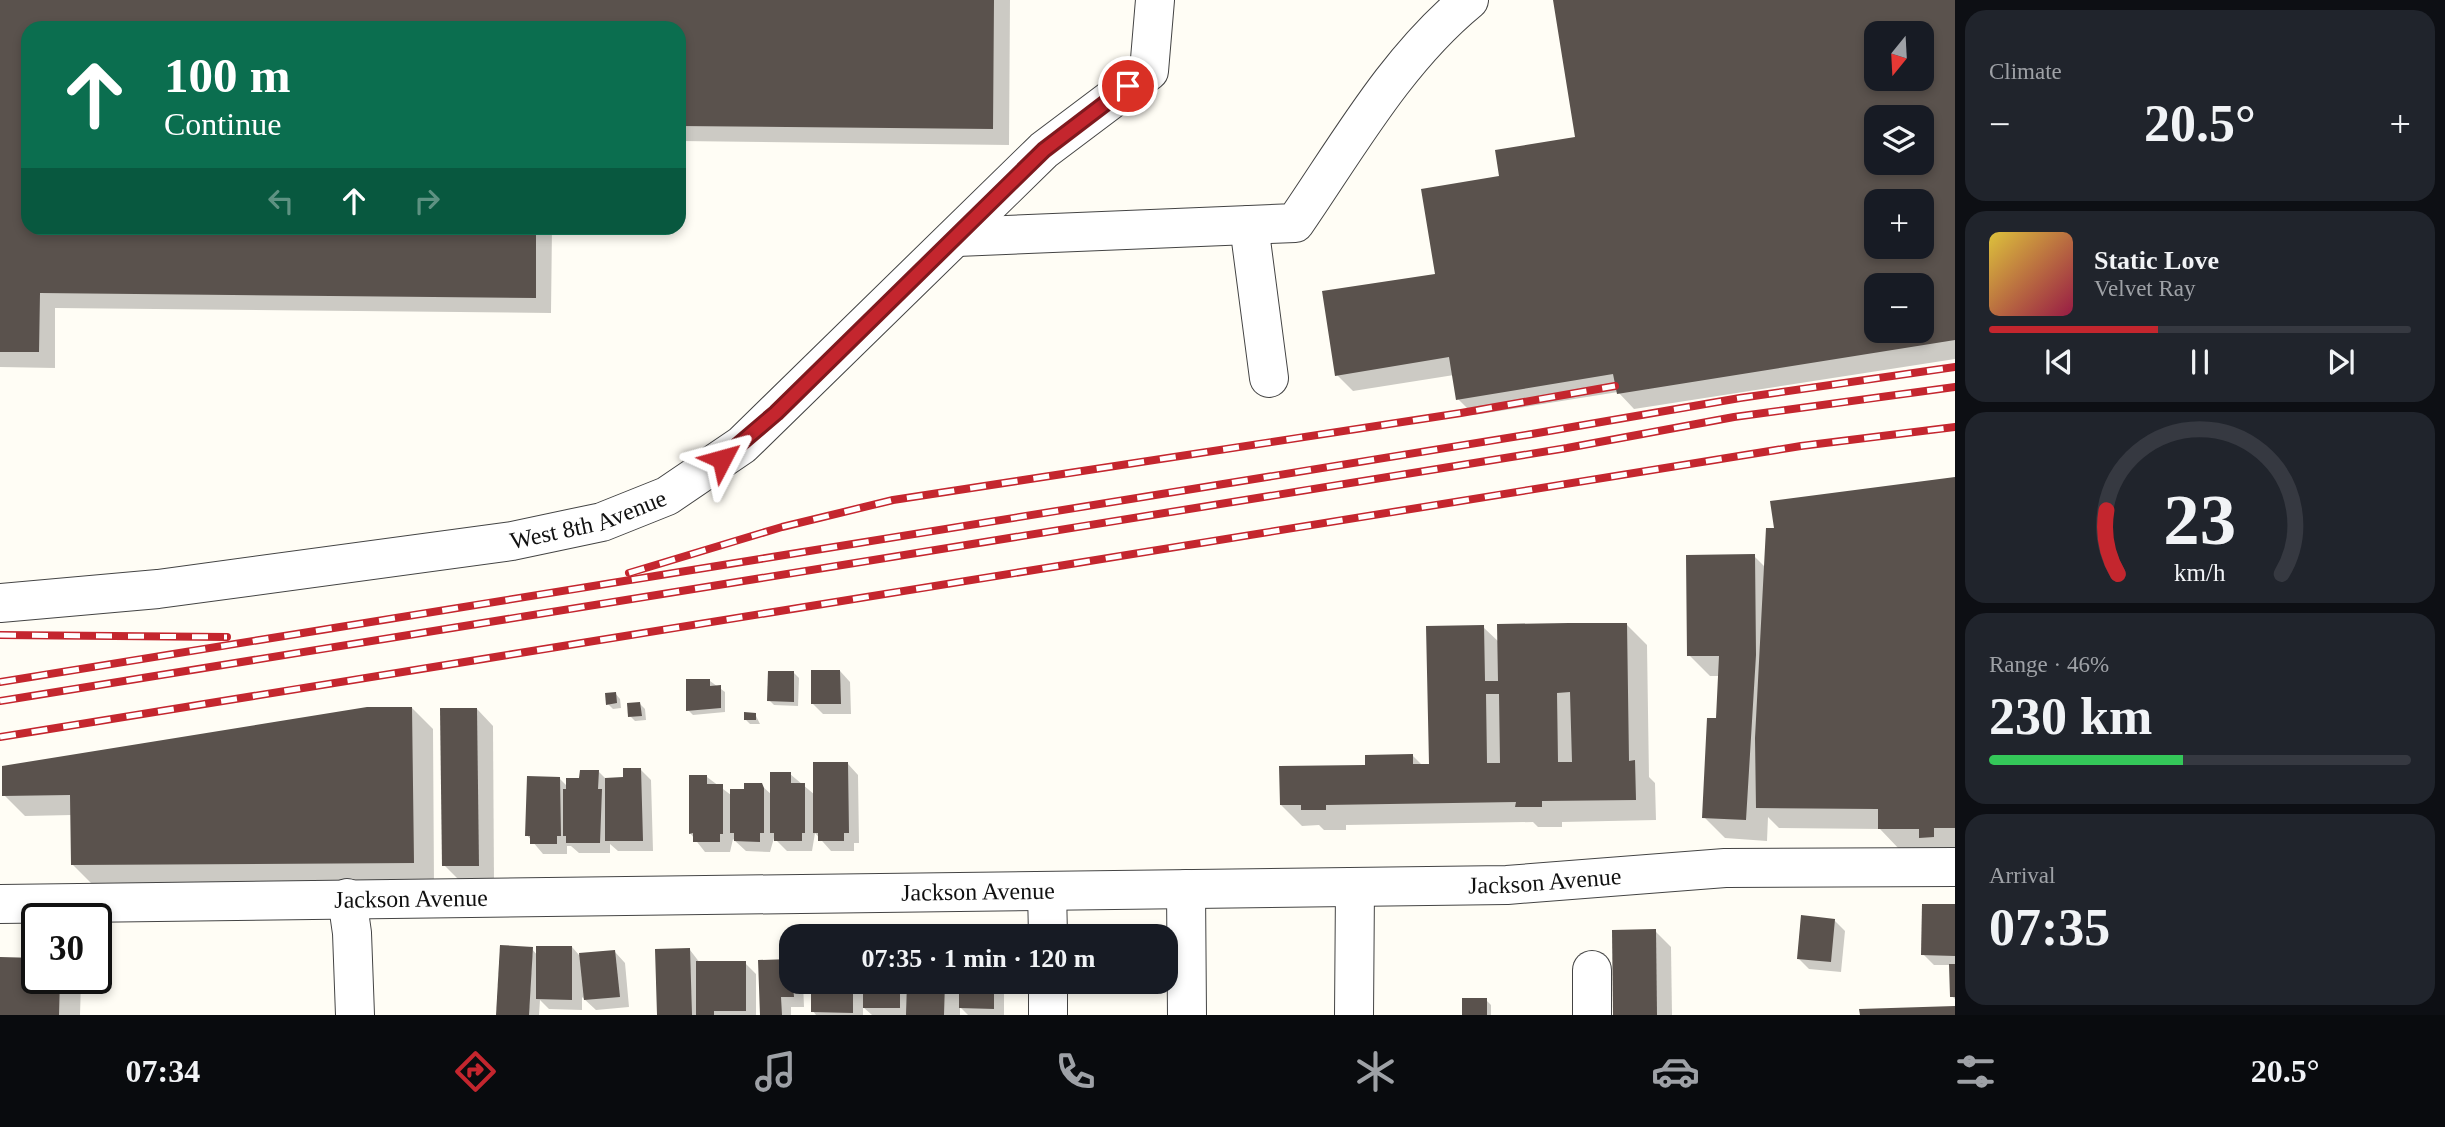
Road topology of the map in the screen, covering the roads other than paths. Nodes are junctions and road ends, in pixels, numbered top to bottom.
1 (1155, 0) edge
2 (1469, 0) edge
3 (1249, 225) junction
4 (957, 237) junction
5 (1269, 378) dead end
6 (0, 603) edge
7 (1955, 867) edge
8 (1355, 887) junction
9 (1186, 889) junction
10 (1047, 891) junction
11 (347, 898) junction
12 (0, 905) edge
13 (1048, 924) edge
14 (1592, 970) dead end
15 (1048, 994) edge
16 (355, 1015) edge
17 (1048, 1015) edge
18 (1187, 1015) edge
19 (1354, 1015) edge
20 (1592, 1015) edge

1 - 4 street, West 8th Avenue
2 - 3 street
3 - 4 street
3 - 5 street
4 - 6 street, West 8th Avenue
7 - 8 street, Jackson Avenue
8 - 9 street, Jackson Avenue
8 - 19 street
9 - 10 street, Jackson Avenue
9 - 18 street
10 - 11 street, Jackson Avenue
10 - 13 street
11 - 12 street, Jackson Avenue
11 - 16 street
14 - 20 street
15 - 17 street

